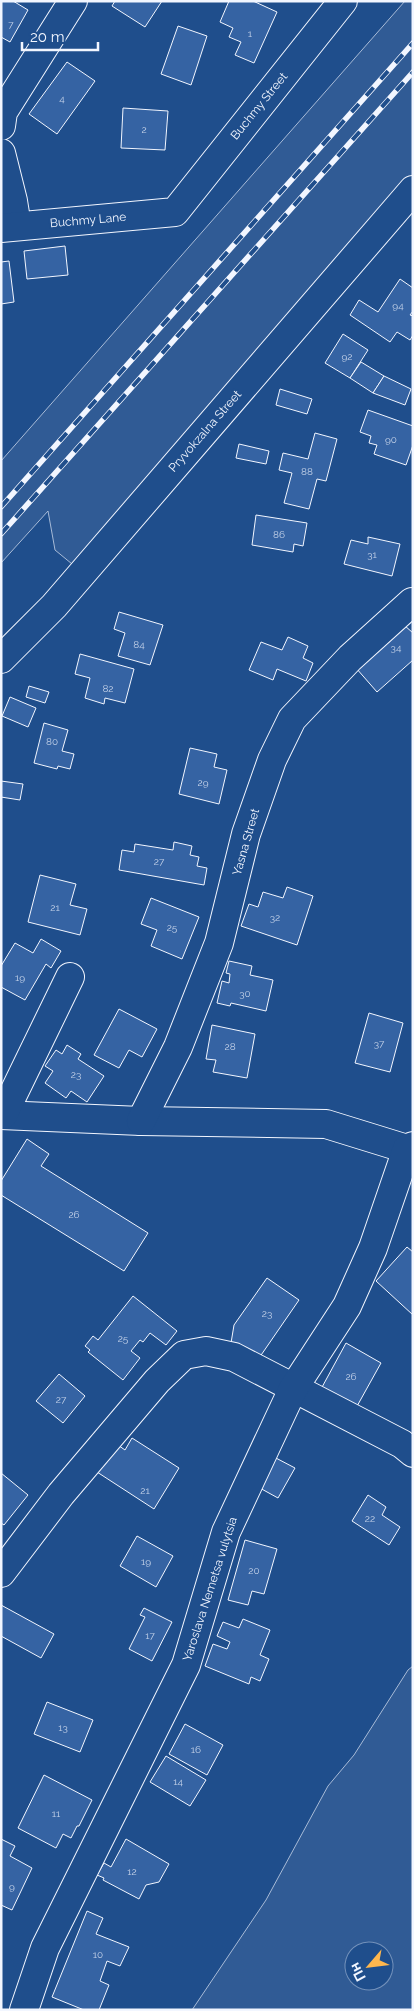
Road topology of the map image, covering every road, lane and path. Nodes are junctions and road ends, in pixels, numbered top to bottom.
1 (73, 1) edge
2 (343, 1) edge
3 (1, 126) edge
4 (1, 153) edge
5 (410, 197) edge
6 (175, 212) joint
7 (9, 227) edge
8 (412, 602) edge
9 (1, 659) edge
10 (70, 977) dead end
11 (2, 1115) edge
12 (141, 1121) junction
13 (410, 1147) edge
14 (293, 1389) junction
15 (413, 1453) edge
16 (1, 1573) edge
17 (24, 2010) edge

1 - 3 street
2 - 6 street, Buchmy Street
4 - 7 street
5 - 9 street, Pryvokzalna Street
6 - 7 street, Buchmy Lane
8 - 12 street, Yasna Street
10 - 11 street
11 - 12 street
12 - 13 street
13 - 14 street, Yaroslava Nemetsa vulytsia
14 - 15 street
14 - 16 street
14 - 17 street, Yaroslava Nemetsa vulytsia

